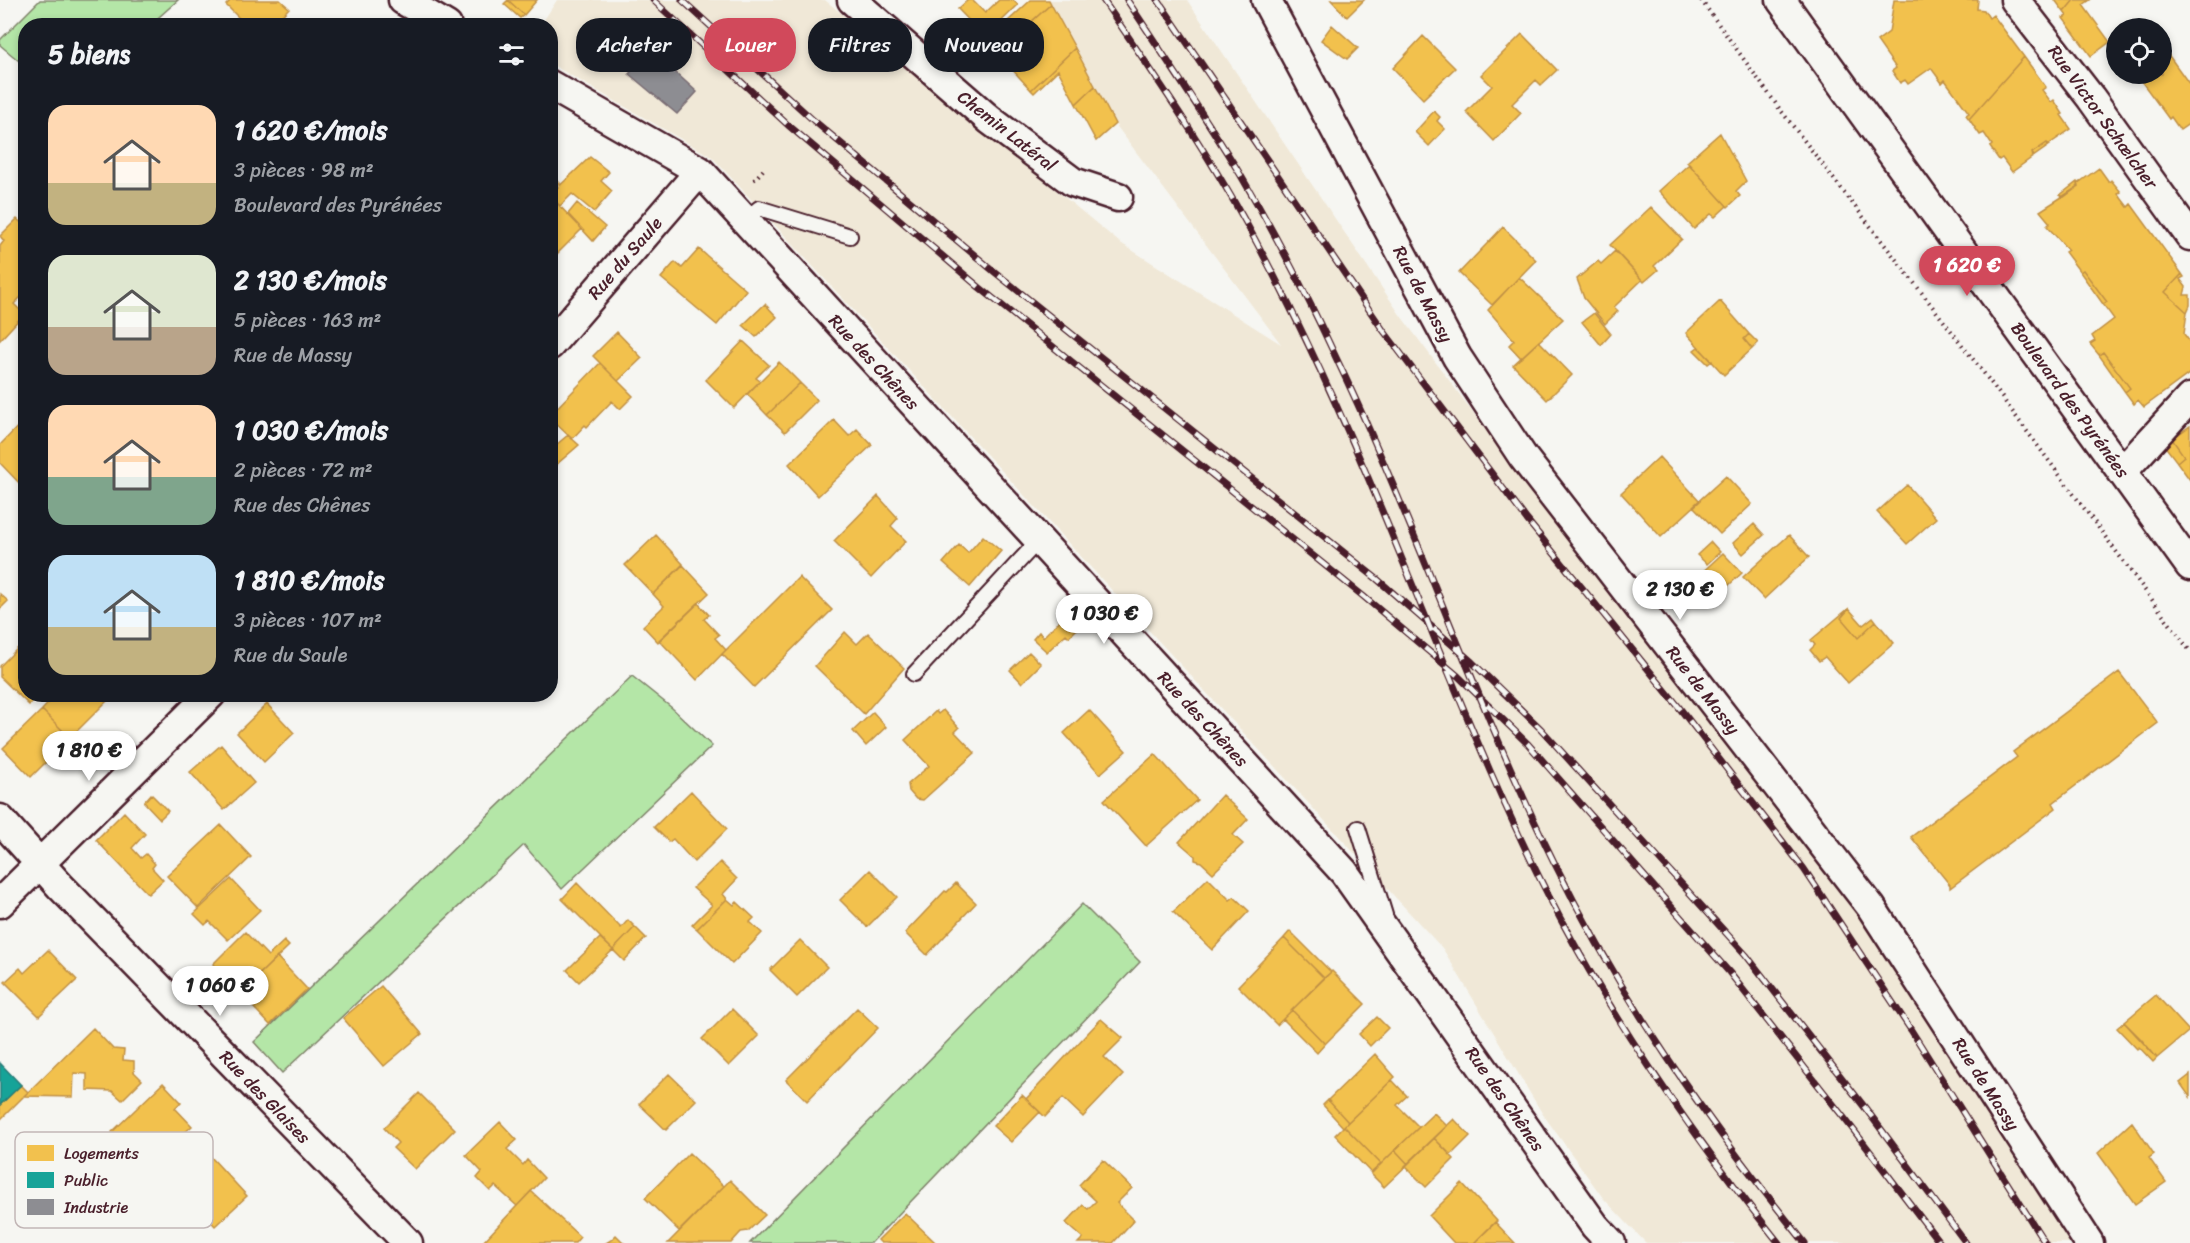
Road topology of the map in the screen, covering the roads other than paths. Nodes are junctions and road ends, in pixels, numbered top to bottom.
1 (403, 0) edge
2 (852, 0) edge
3 (1266, 0) edge
4 (1781, 0) edge
5 (2015, 0) edge
6 (432, 18) edge
7 (558, 90) edge
8 (700, 171) junction
9 (1118, 197) dead end
10 (745, 220) junction
11 (850, 236) dead end
12 (2190, 236) edge
13 (558, 336) edge
14 (2190, 398) edge
15 (2122, 472) junction
16 (1039, 540) junction
17 (2190, 566) edge
18 (914, 674) dead end
19 (203, 702) edge
20 (0, 819) edge
21 (1358, 828) dead end
22 (40, 865) junction
23 (0, 903) edge
24 (1394, 943) junction
25 (408, 1243) edge
26 (1611, 1243) edge
27 (2089, 1243) edge

1 - 6 street
2 - 9 street, Chemin Latéral
3 - 27 street, Rue de Massy
4 - 15 street, Boulevard des Pyrénées
5 - 12 street, Rue Victor Schœlcher
7 - 8 street, Rue des Chênes
8 - 10 street, Rue des Chênes
8 - 13 street, Rue du Saule
10 - 11 lane
10 - 16 street, Rue des Chênes
14 - 15 street
15 - 17 street, Boulevard des Pyrénées
16 - 18 lane
16 - 24 street, Rue des Chênes
19 - 22 street
20 - 22 street, Rue des Glaises
21 - 24 lane
22 - 23 street
22 - 25 street, Rue des Glaises
24 - 26 street, Rue des Chênes

